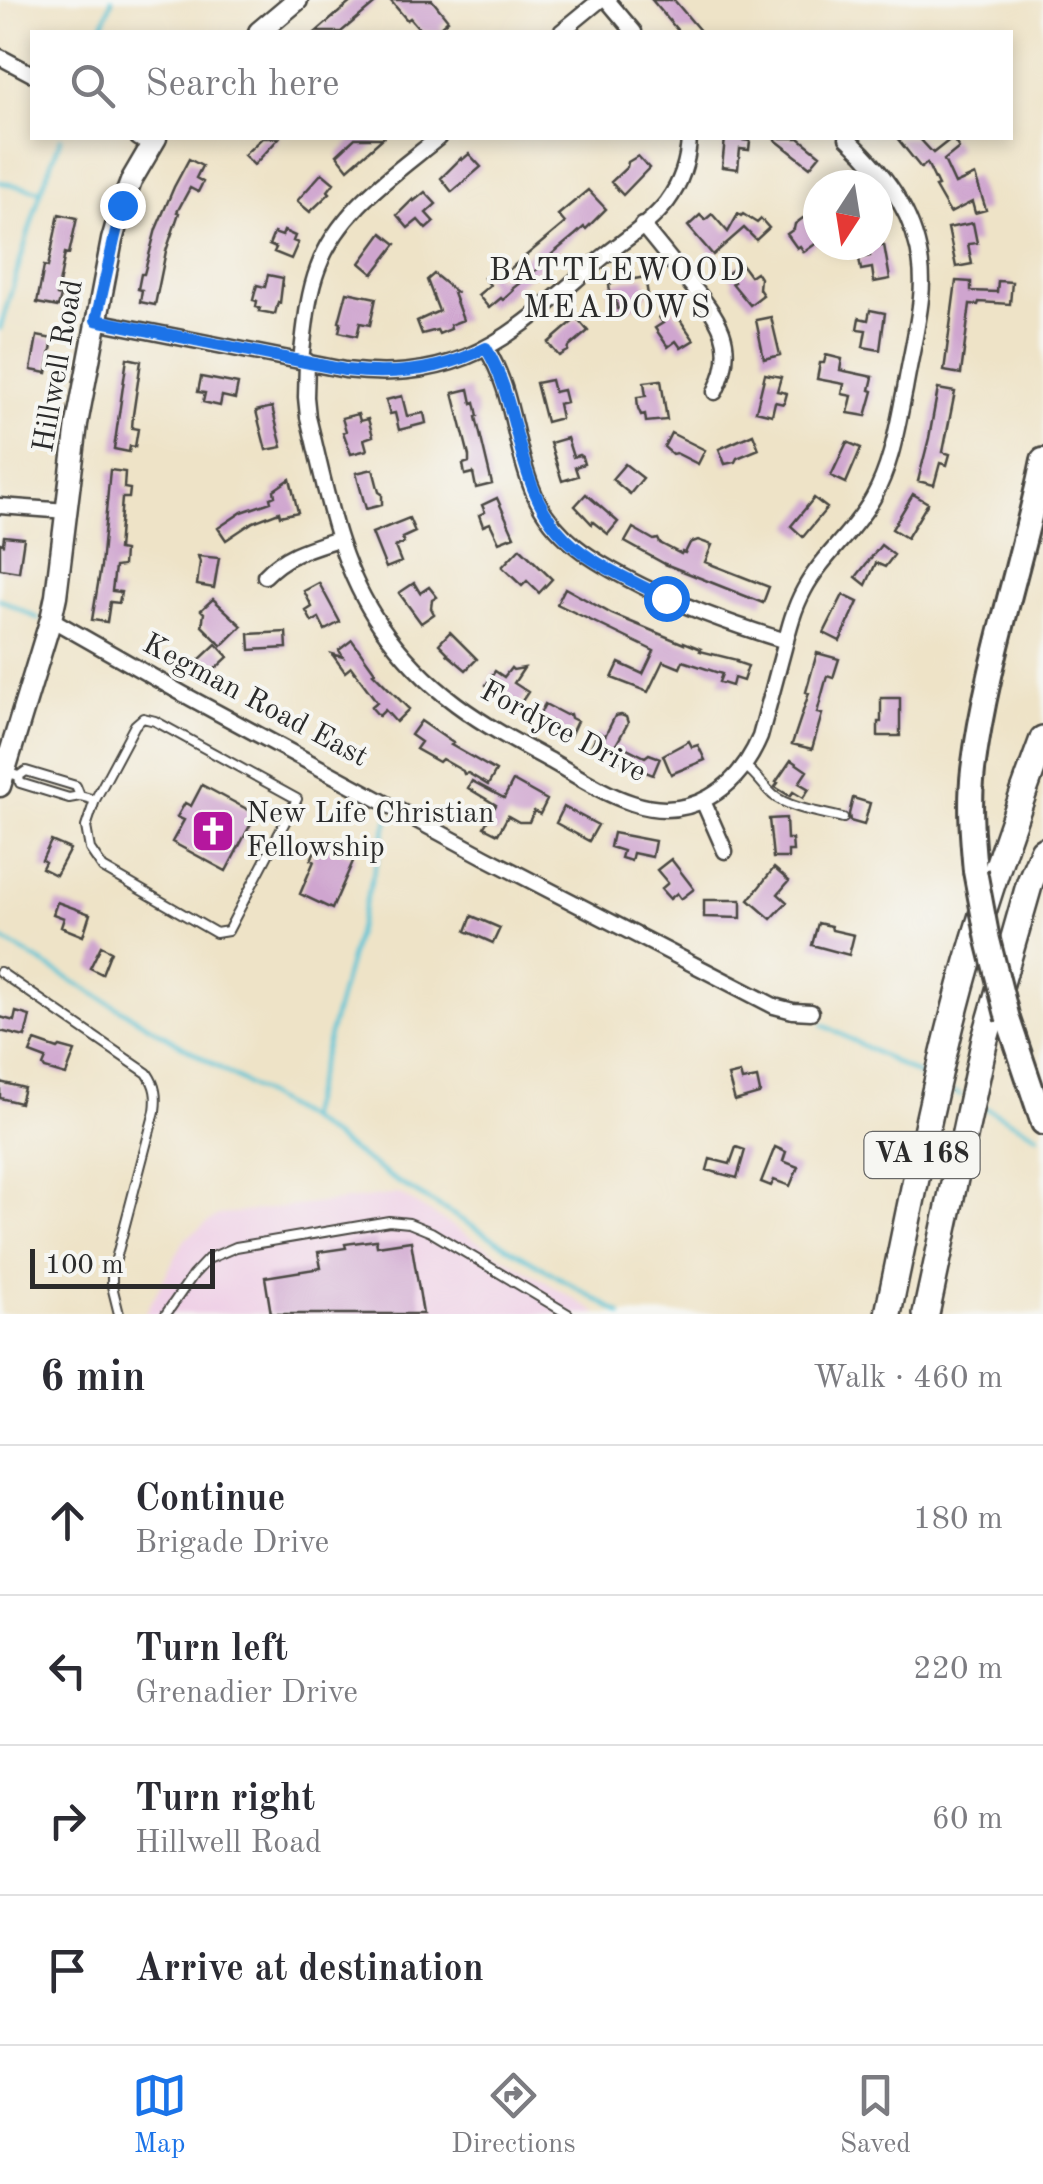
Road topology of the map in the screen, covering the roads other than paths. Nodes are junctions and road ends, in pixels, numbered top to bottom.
1 (297, 0) edge
2 (603, 0) edge
3 (260, 30) edge
4 (565, 30) edge
5 (632, 30) edge
6 (0, 57) edge
7 (30, 73) edge
8 (149, 140) edge
9 (436, 140) edge
10 (689, 140) edge
11 (849, 140) edge
12 (642, 225) junction
13 (96, 320) junction
14 (486, 348) junction
15 (304, 361) junction
16 (714, 392) dead end
17 (1043, 460) edge
18 (0, 506) edge
19 (67, 511) junction
20 (338, 539) junction
21 (265, 576) dead end
22 (51, 619) junction
23 (786, 641) junction
24 (1043, 739) edge
25 (745, 766) junction
26 (8, 778) edge
27 (95, 800) junction
28 (703, 801) junction
29 (842, 818) dead end
30 (725, 851) dead end
31 (1043, 851) edge
32 (0, 972) edge
33 (810, 1012) dead end
34 (1043, 1122) edge
35 (888, 1310) edge
36 (119, 1314) edge
37 (166, 1314) edge
38 (568, 1314) edge
39 (926, 1314) edge

1 - 3 street
2 - 4 street
2 - 5 street
6 - 7 street
8 - 13 street, Hillwell Road
9 - 15 street, Fordyce Drive
10 - 12 street
11 - 23 street
12 - 14 street
12 - 16 street
13 - 15 street
13 - 19 street, Hillwell Road
14 - 15 street
14 - 23 street
15 - 20 street, Fordyce Drive
17 - 34 main road, bridge
18 - 19 street
19 - 22 street, Hillwell Road
20 - 21 street
20 - 28 street, Fordyce Drive
22 - 26 street, Hillwell Road
22 - 33 street, Kegman Road East
23 - 25 street
24 - 35 highway, VA 168
25 - 28 street
25 - 29 lane
26 - 27 lane
27 - 27 lane
28 - 30 street
31 - 39 highway, VA 168
32 - 36 lane
37 - 38 lane

